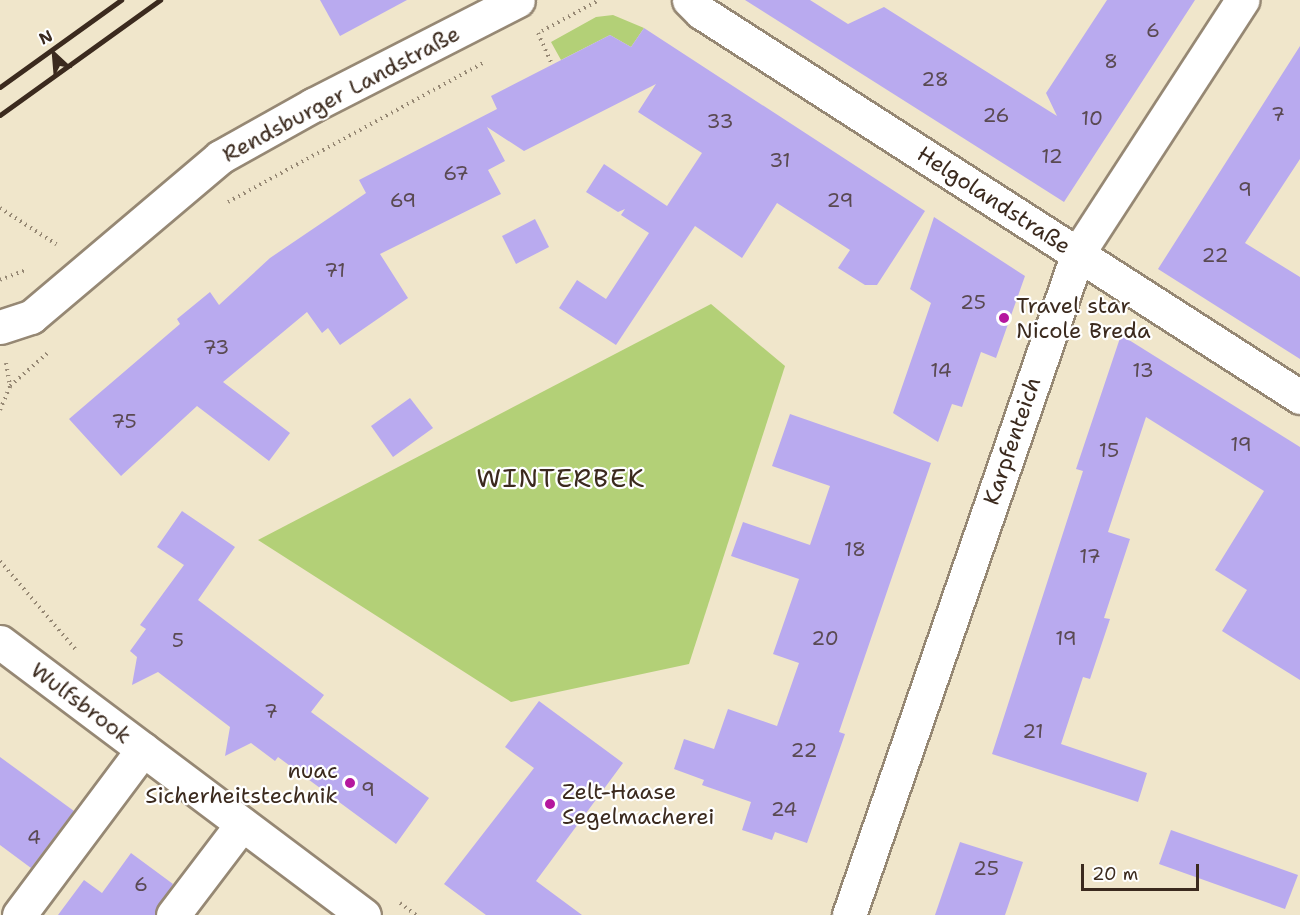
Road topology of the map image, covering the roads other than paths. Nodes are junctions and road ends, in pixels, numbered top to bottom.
1 (518, 0) edge
2 (689, 0) edge
3 (1242, 0) edge
4 (1078, 253) junction
5 (0, 327) edge
6 (1300, 397) edge
7 (0, 642) edge
8 (143, 749) junction
9 (242, 824) junction
10 (19, 915) edge
11 (173, 915) edge
12 (364, 915) edge
13 (849, 915) edge

1 - 5 street, Rendsburger Landstraße
2 - 4 street, Helgolandstraße
3 - 4 street, Karpfenteich
4 - 6 street, Helgolandstraße
4 - 13 street, Karpfenteich
7 - 8 street, Wulfsbrook
8 - 9 street, Wulfsbrook
8 - 10 street
9 - 11 street
9 - 12 street, Wulfsbrook

